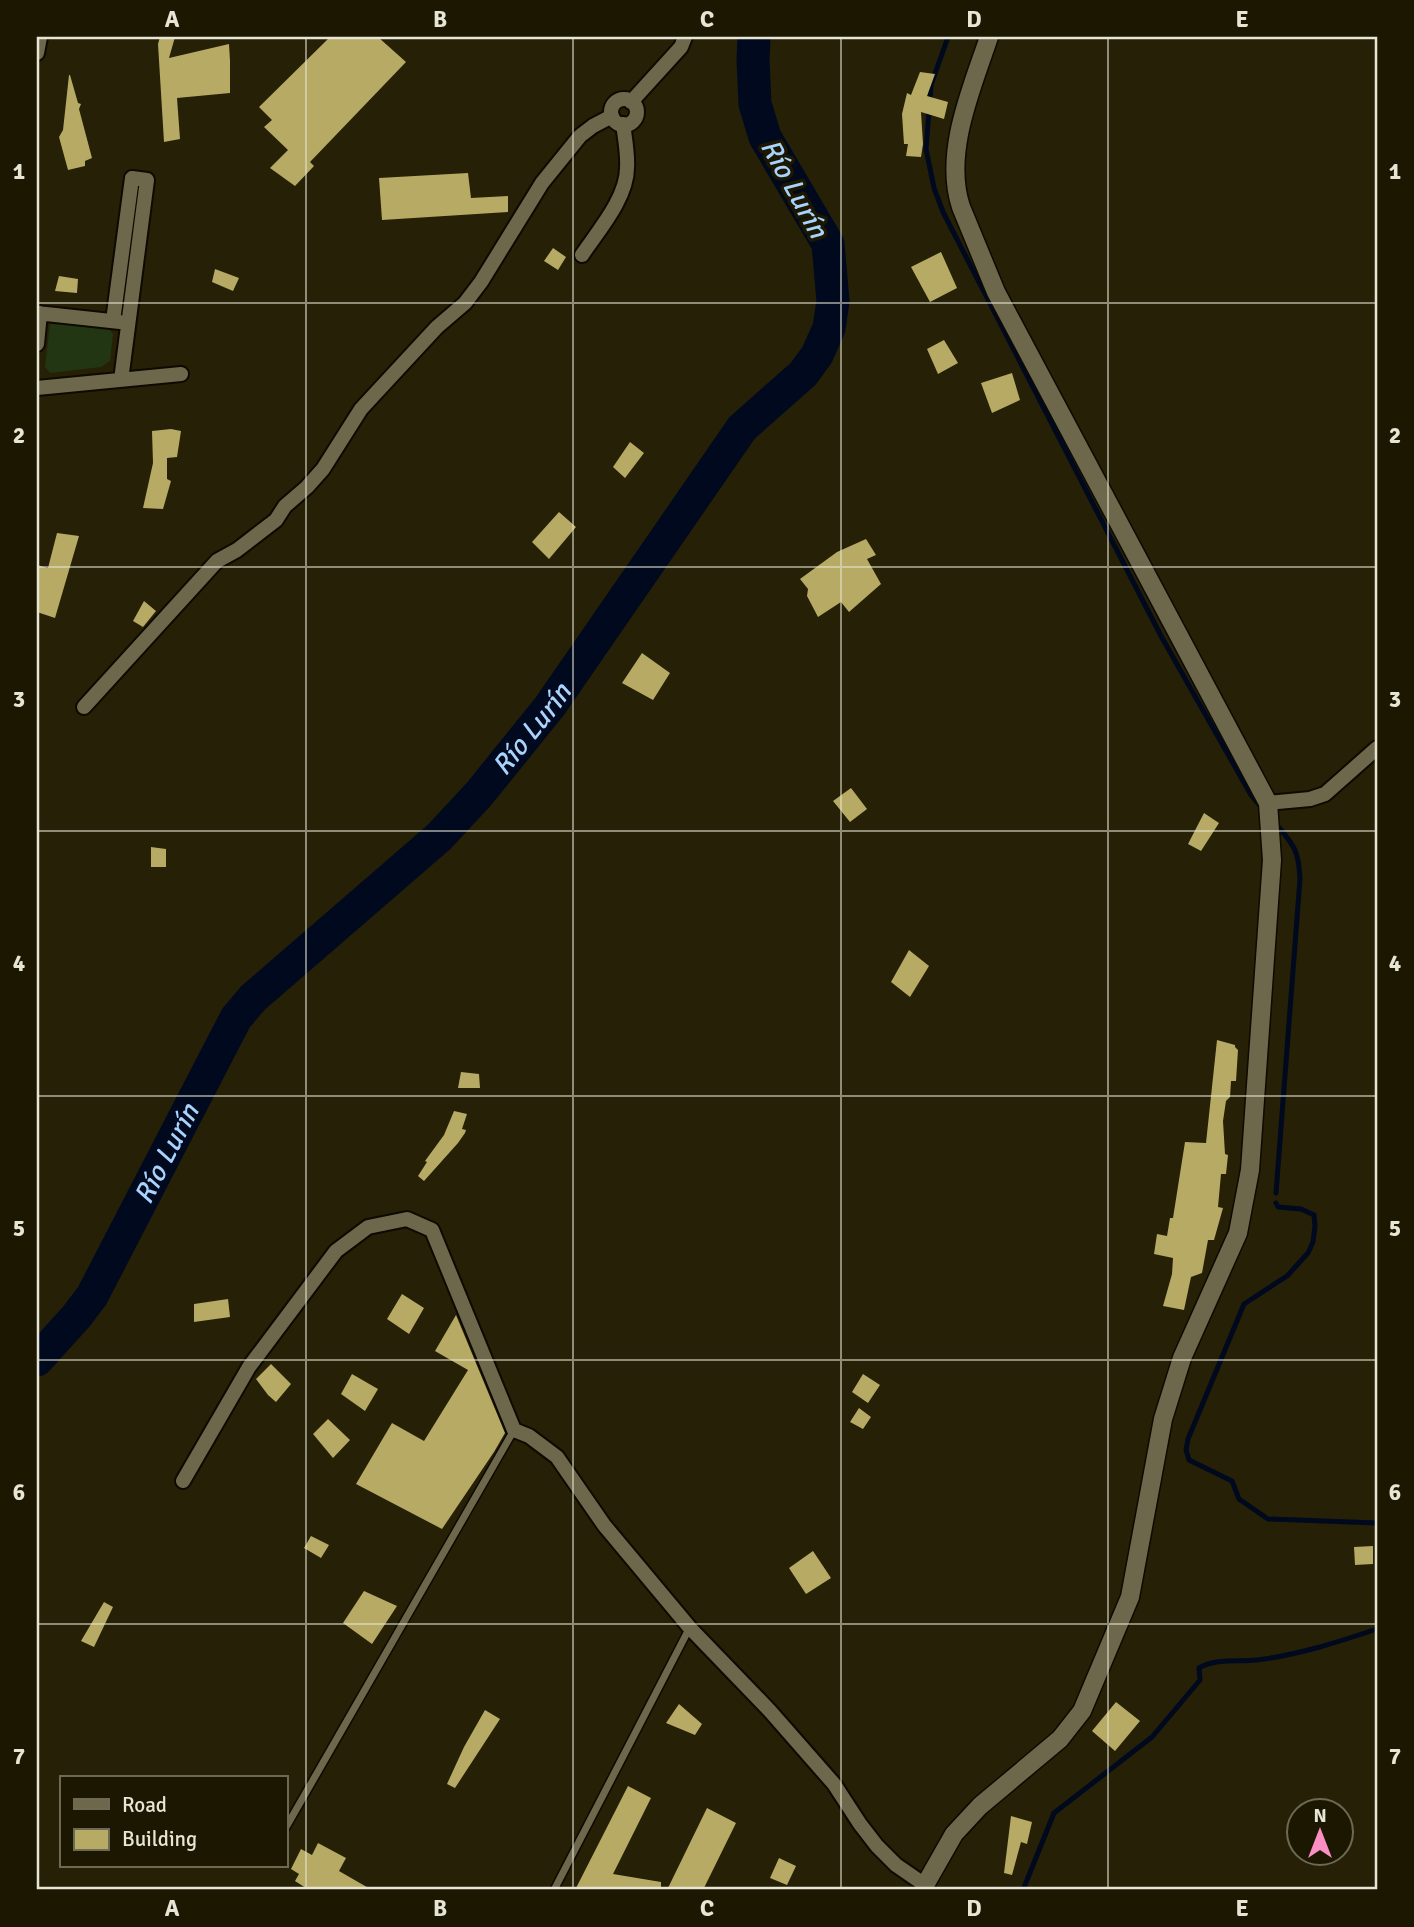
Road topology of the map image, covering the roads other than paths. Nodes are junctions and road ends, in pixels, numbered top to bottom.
1 (40, 37) edge
2 (685, 37) edge
3 (989, 37) edge
4 (37, 53) edge
5 (617, 120) junction
6 (582, 255) dead end
7 (38, 313) edge
8 (113, 321) junction
9 (128, 323) junction
10 (37, 344) edge
11 (181, 374) dead end
12 (121, 380) junction
13 (37, 388) edge
14 (84, 707) dead end
15 (1377, 748) edge
16 (1268, 803) junction
17 (514, 1430) junction
18 (183, 1481) dead end
19 (690, 1628) junction
20 (287, 1826) edge
21 (924, 1888) edge
22 (554, 1890) edge

1 - 4 street
2 - 5 street
3 - 16 street
5 - 6 street
5 - 14 street
7 - 8 street
7 - 10 street
8 - 9 street
8 - 9 street
9 - 12 street
11 - 12 street
12 - 13 street
15 - 16 street
16 - 21 street
17 - 18 street
17 - 19 street
17 - 20 lane
19 - 21 street
19 - 22 lane

